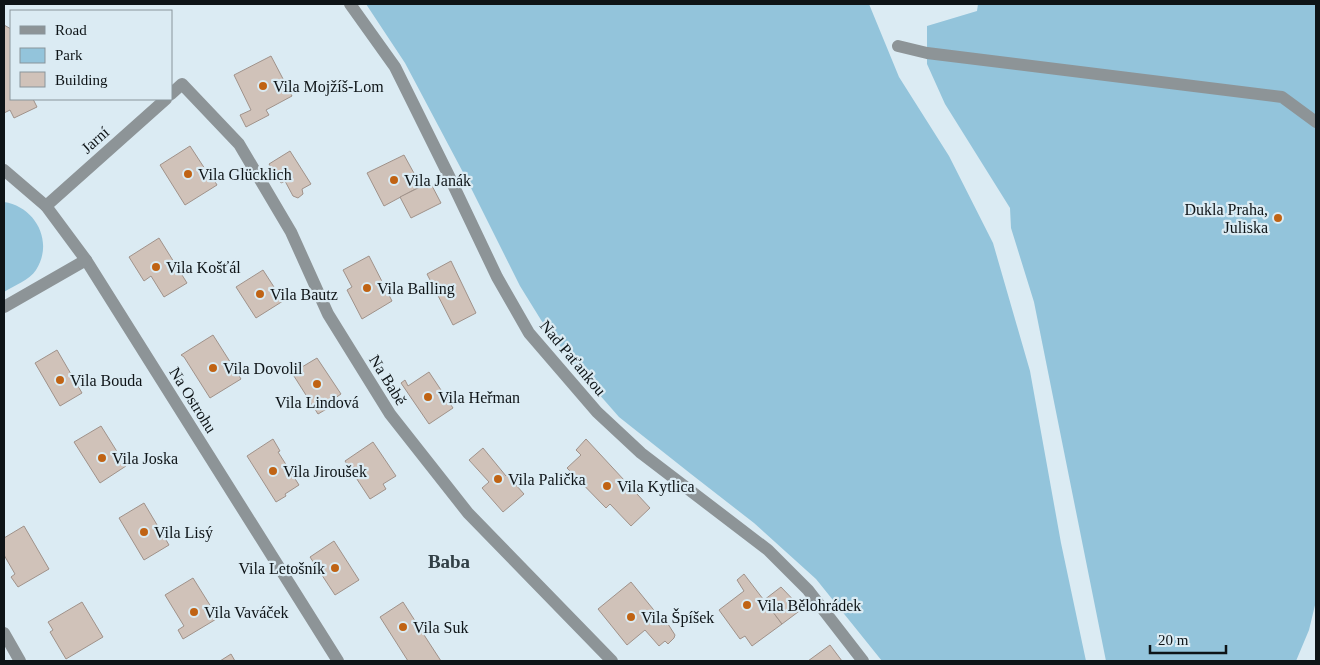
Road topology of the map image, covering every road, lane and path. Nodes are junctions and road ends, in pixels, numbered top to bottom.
1 (350, 4) edge
2 (898, 46) dead end
3 (172, 93) edge
4 (165, 100) edge
5 (1316, 122) edge
6 (4, 170) edge
7 (46, 206) junction
8 (86, 260) junction
9 (4, 307) edge
10 (4, 632) edge
11 (20, 661) edge
12 (338, 661) edge
13 (612, 661) edge
14 (863, 661) edge

1 - 14 street, Nad Paťankou
2 - 5 street
3 - 13 street, Na Babě
4 - 7 street, Jarní
6 - 7 street, Na Ostrohu
7 - 8 street, Na Ostrohu
8 - 9 street
8 - 12 street, Na Ostrohu
10 - 11 street

